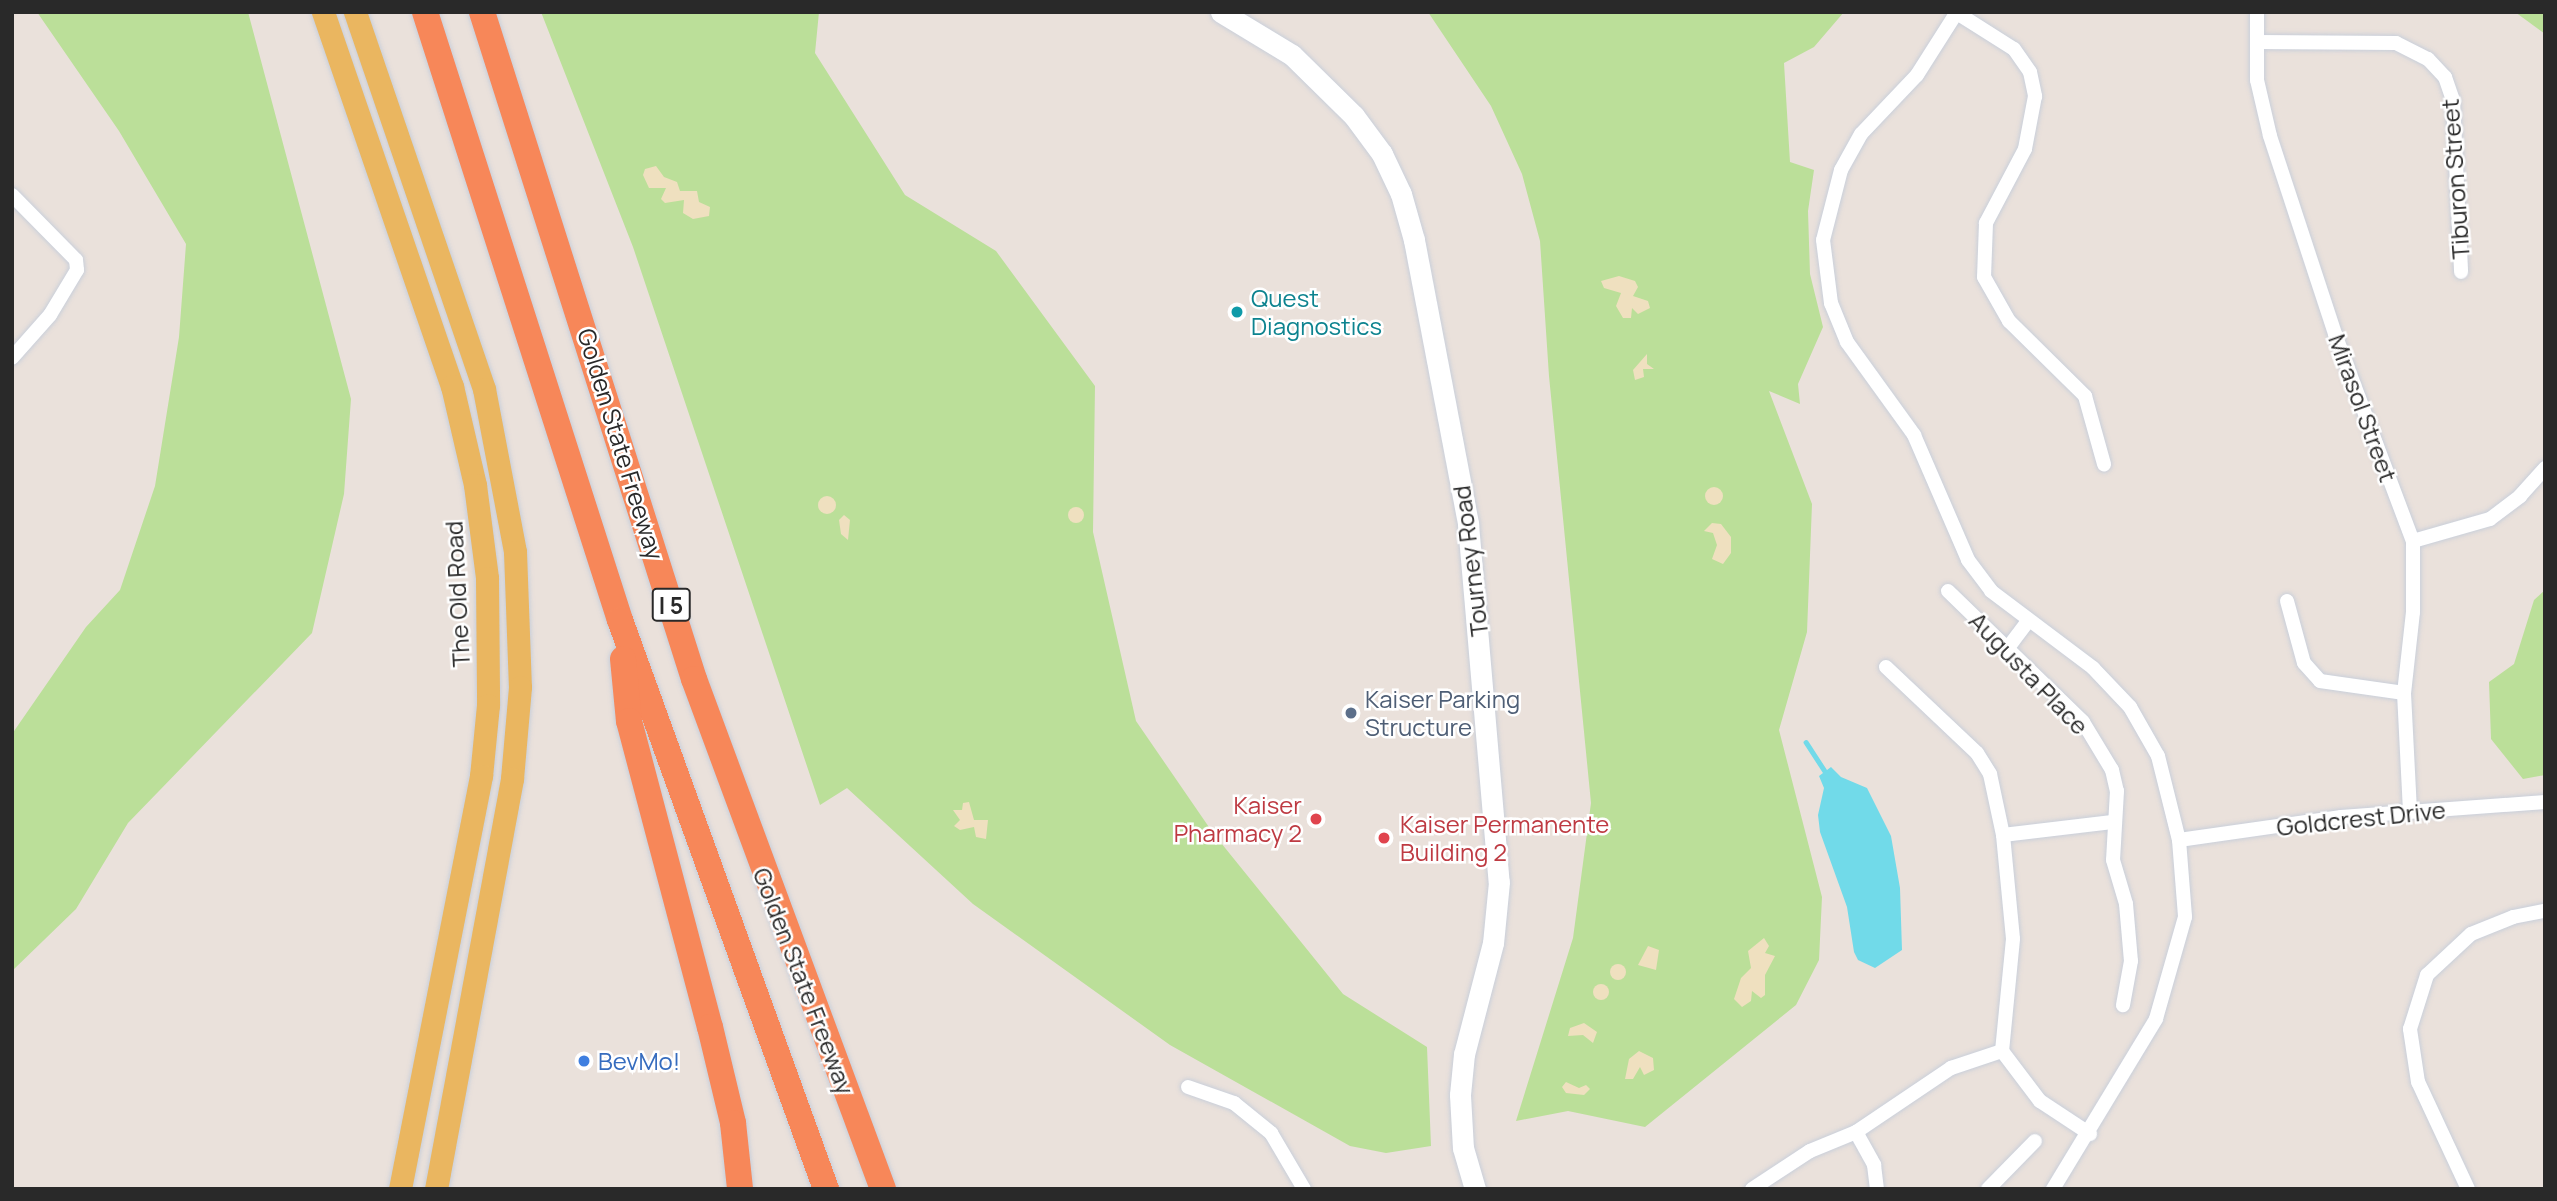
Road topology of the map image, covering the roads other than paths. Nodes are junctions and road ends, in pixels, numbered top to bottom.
1 (323, 12) edge
2 (355, 12) edge
3 (425, 12) edge
4 (482, 12) edge
5 (1221, 12) edge
6 (2258, 12) edge
7 (1957, 13) edge
8 (2257, 42) junction
9 (12, 195) edge
10 (2461, 272) dead end
11 (12, 358) edge
12 (2104, 464) dead end
13 (2545, 468) edge
14 (2413, 541) junction
15 (1948, 591) dead end
16 (2287, 601) dead end
17 (620, 620) junction
18 (2028, 621) junction
19 (2007, 649) junction
20 (1886, 667) dead end
21 (2404, 693) junction
22 (2545, 802) edge
23 (2410, 811) junction
24 (2112, 822) junction
25 (2003, 835) junction
26 (2179, 840) junction
27 (2545, 911) edge
28 (2123, 1005) dead end
29 (2002, 1051) junction
30 (1188, 1087) dead end
31 (1856, 1132) junction
32 (2090, 1134) junction
33 (2035, 1141) dead end
34 (400, 1189) edge
35 (436, 1189) edge
36 (740, 1189) edge
37 (826, 1189) edge
38 (883, 1189) edge
39 (1304, 1189) edge
40 (1475, 1189) edge
41 (1752, 1189) edge
42 (1877, 1189) edge
43 (1988, 1189) edge
44 (2053, 1189) edge
45 (2468, 1189) edge

1 - 34 main road, The Old Road
2 - 35 main road
3 - 17 highway, Golden State Freeway / I 5
4 - 38 highway, Golden State Freeway / I 5
5 - 40 street, Tourney Road
6 - 8 street, Mirasol Street
7 - 12 street
7 - 18 street
8 - 10 street, Tiburon Street
8 - 14 street, Mirasol Street
9 - 11 street
13 - 14 street
14 - 21 street, Mirasol Street
15 - 19 street, Augusta Place
16 - 21 street
17 - 36 highway
17 - 37 highway, Golden State Freeway / I 5
18 - 19 street
18 - 26 street
19 - 24 street, Augusta Place
20 - 25 street
21 - 23 street, Mirasol Street
22 - 23 street, Goldcrest Drive
23 - 26 street, Goldcrest Drive
24 - 25 street
24 - 28 street, Augusta Place
25 - 29 street
26 - 32 street
27 - 45 street
29 - 31 street
29 - 32 street
30 - 39 street
31 - 41 street
31 - 42 street
32 - 44 street
33 - 43 street

